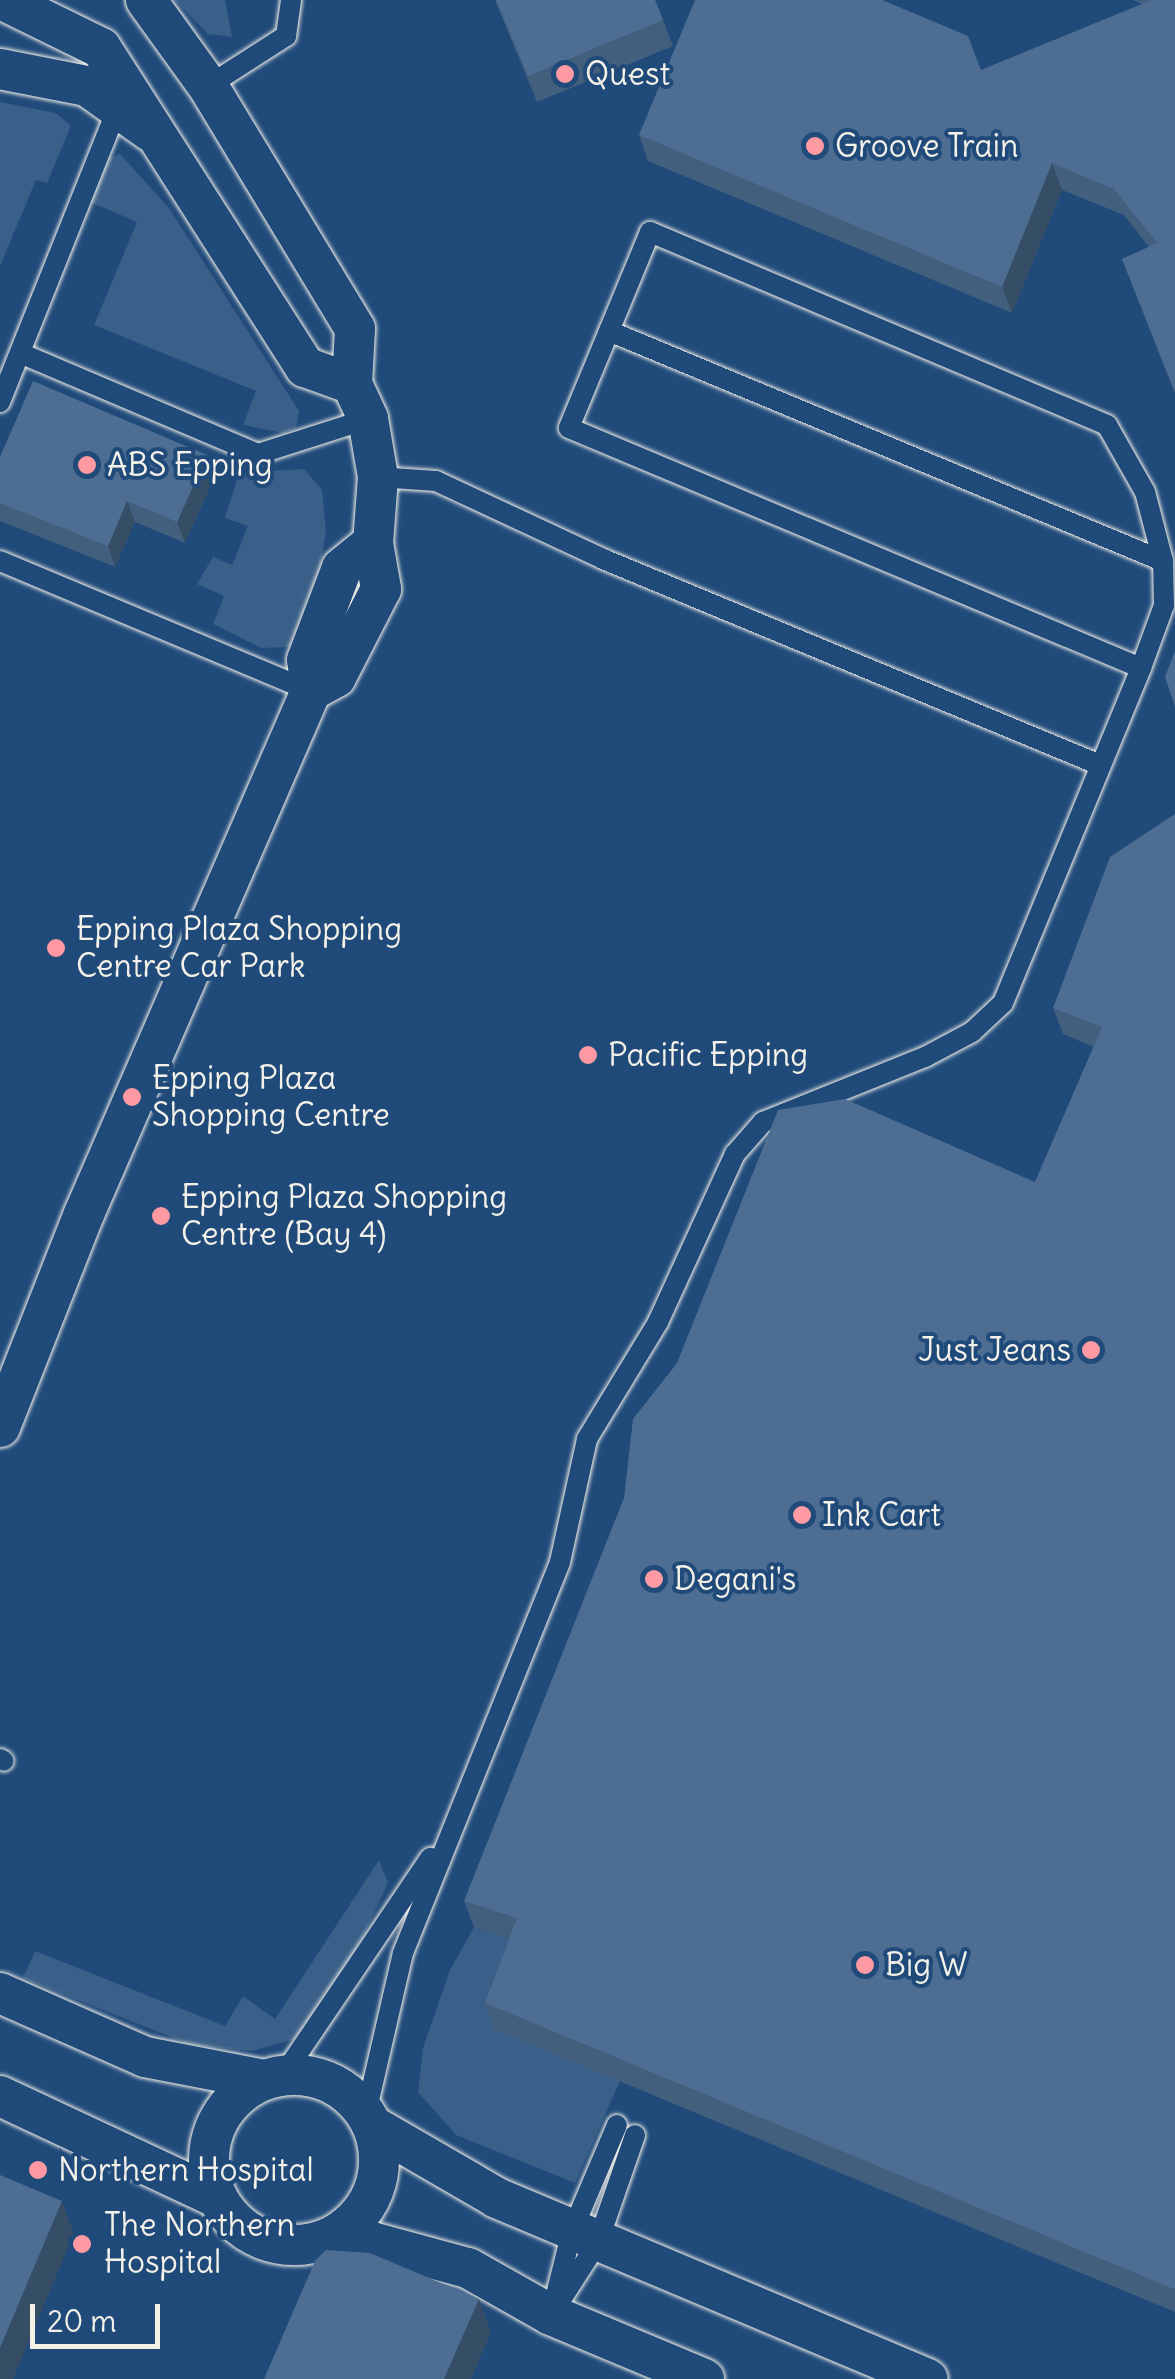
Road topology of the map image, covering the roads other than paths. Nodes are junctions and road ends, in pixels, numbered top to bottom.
1 (2, 0) edge
2 (146, 0) edge
3 (290, 0) edge
4 (0, 69) edge
5 (208, 86) junction
6 (123, 95) junction
7 (609, 330) junction
8 (20, 353) junction
9 (0, 402) edge
10 (360, 402) junction
11 (378, 476) junction
12 (1164, 561) junction
13 (0, 562) edge
14 (1141, 668) junction
15 (311, 691) junction
16 (1100, 766) junction
17 (0, 1427) edge
18 (448, 1831) junction
19 (0, 1993) edge
20 (274, 2077) junction
21 (0, 2096) edge
22 (369, 2119) junction
23 (626, 2130) dead end
24 (216, 2197) junction
25 (585, 2236) junction
26 (321, 2242) junction
27 (551, 2315) junction
28 (704, 2379) edge
29 (927, 2379) edge

1 - 6 street
2 - 5 street
3 - 5 lane
4 - 6 street
5 - 10 street
6 - 8 lane
6 - 10 street
7 - 12 lane
7 - 12 lane
7 - 14 lane
8 - 9 lane
8 - 10 lane
10 - 11 street
11 - 15 street
11 - 16 lane
12 - 14 lane
13 - 15 lane
14 - 16 lane
15 - 17 street
16 - 18 lane
18 - 20 lane
18 - 22 lane
19 - 20 street
20 - 22 street
20 - 24 street
21 - 24 street
22 - 25 street
22 - 26 street
23 - 25 lane
24 - 26 street
25 - 27 lane
25 - 29 street
26 - 27 street
27 - 28 street

